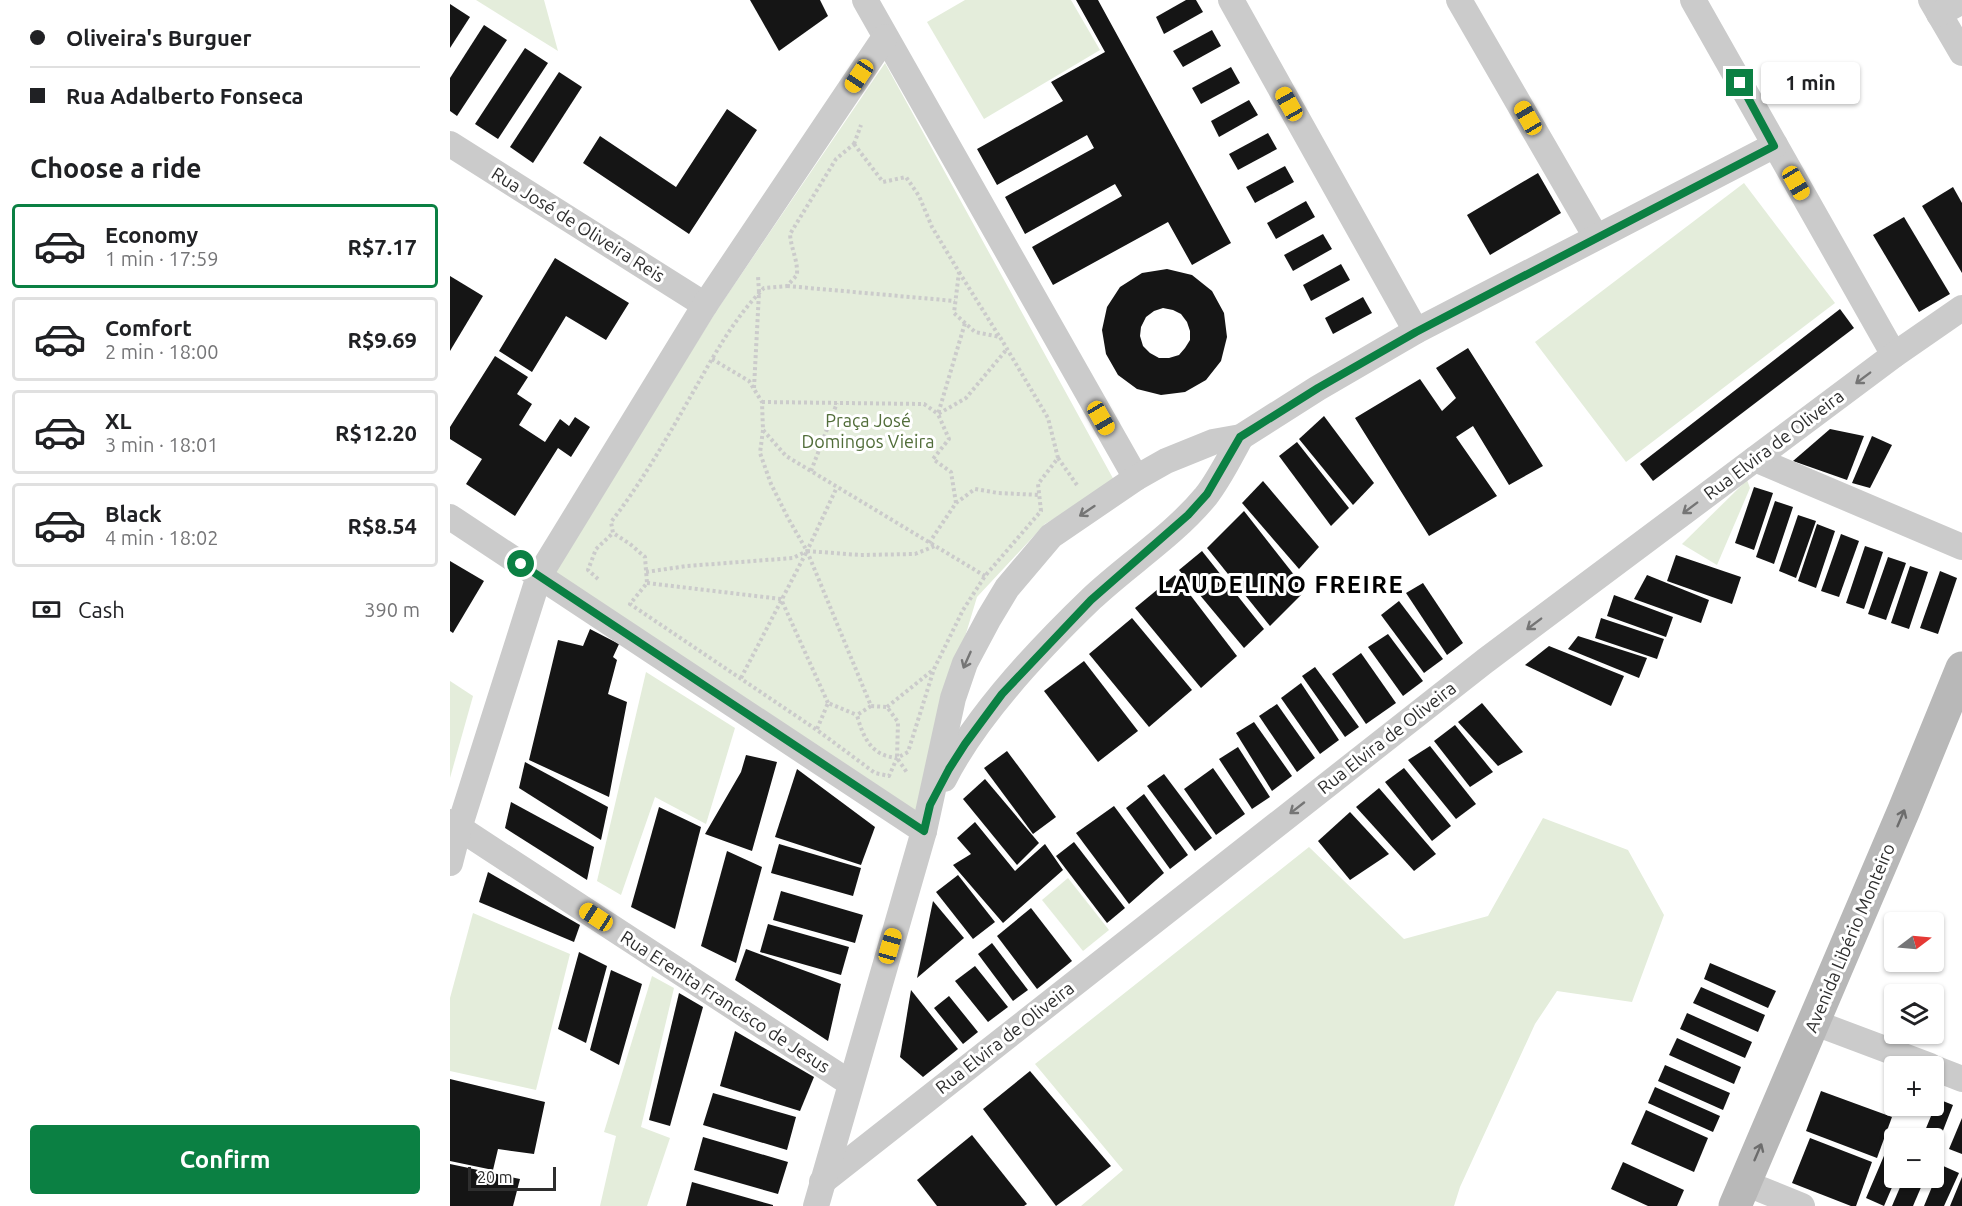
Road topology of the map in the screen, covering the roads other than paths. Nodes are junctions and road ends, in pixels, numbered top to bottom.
1 (865, 0) edge
2 (1231, 0) edge
3 (1459, 0) edge
4 (1694, 0) edge
5 (1962, 1) edge
6 (1935, 7) edge
7 (885, 37) junction
8 (1962, 53) edge
9 (450, 144) edge
10 (1774, 146) junction
11 (1596, 237) junction
12 (705, 305) junction
13 (1962, 308) edge
14 (1416, 332) junction
15 (1894, 355) junction
16 (1240, 437) junction
17 (1192, 450) junction
18 (1755, 459) junction
19 (1136, 478) junction
20 (1214, 483) junction
21 (450, 517) edge
22 (1962, 547) edge
23 (539, 576) junction
24 (1962, 668) edge
25 (930, 805) junction
26 (454, 825) edge
27 (924, 831) junction
28 (450, 863) edge
29 (1813, 1022) junction
30 (1903, 1056) edge
31 (1944, 1072) edge
32 (1962, 1079) edge
33 (850, 1083) junction
34 (819, 1194) edge
35 (1740, 1194) edge
36 (1802, 1206) edge

1 - 7 street
2 - 14 street
3 - 11 street
4 - 10 street
5 - 6 street
6 - 8 street
7 - 12 street
7 - 19 street
9 - 12 street, Rua José de Oliveira Reis
10 - 11 street
10 - 15 street
11 - 14 street
12 - 23 street
13 - 15 street, Rua Elvira de Oliveira
14 - 16 street
15 -> 18 street, Rua Elvira de Oliveira
16 - 17 street
16 - 20 street
17 - 19 street
17 - 20 street
18 - 22 street
18 -> 34 street, Rua Elvira de Oliveira
19 -> 25 street
20 - 25 street
21 - 23 street
23 - 26 street
23 - 27 street
29 -> 24 main road, Avenida Libério Monteiro
25 - 27 street
26 - 28 street
26 - 33 street, Rua Erenita Francisco de Jesus
27 - 33 street
29 - 30 street
35 -> 29 main road, Avenida Libério Monteiro
31 - 32 street
33 - 34 street
35 - 36 street

